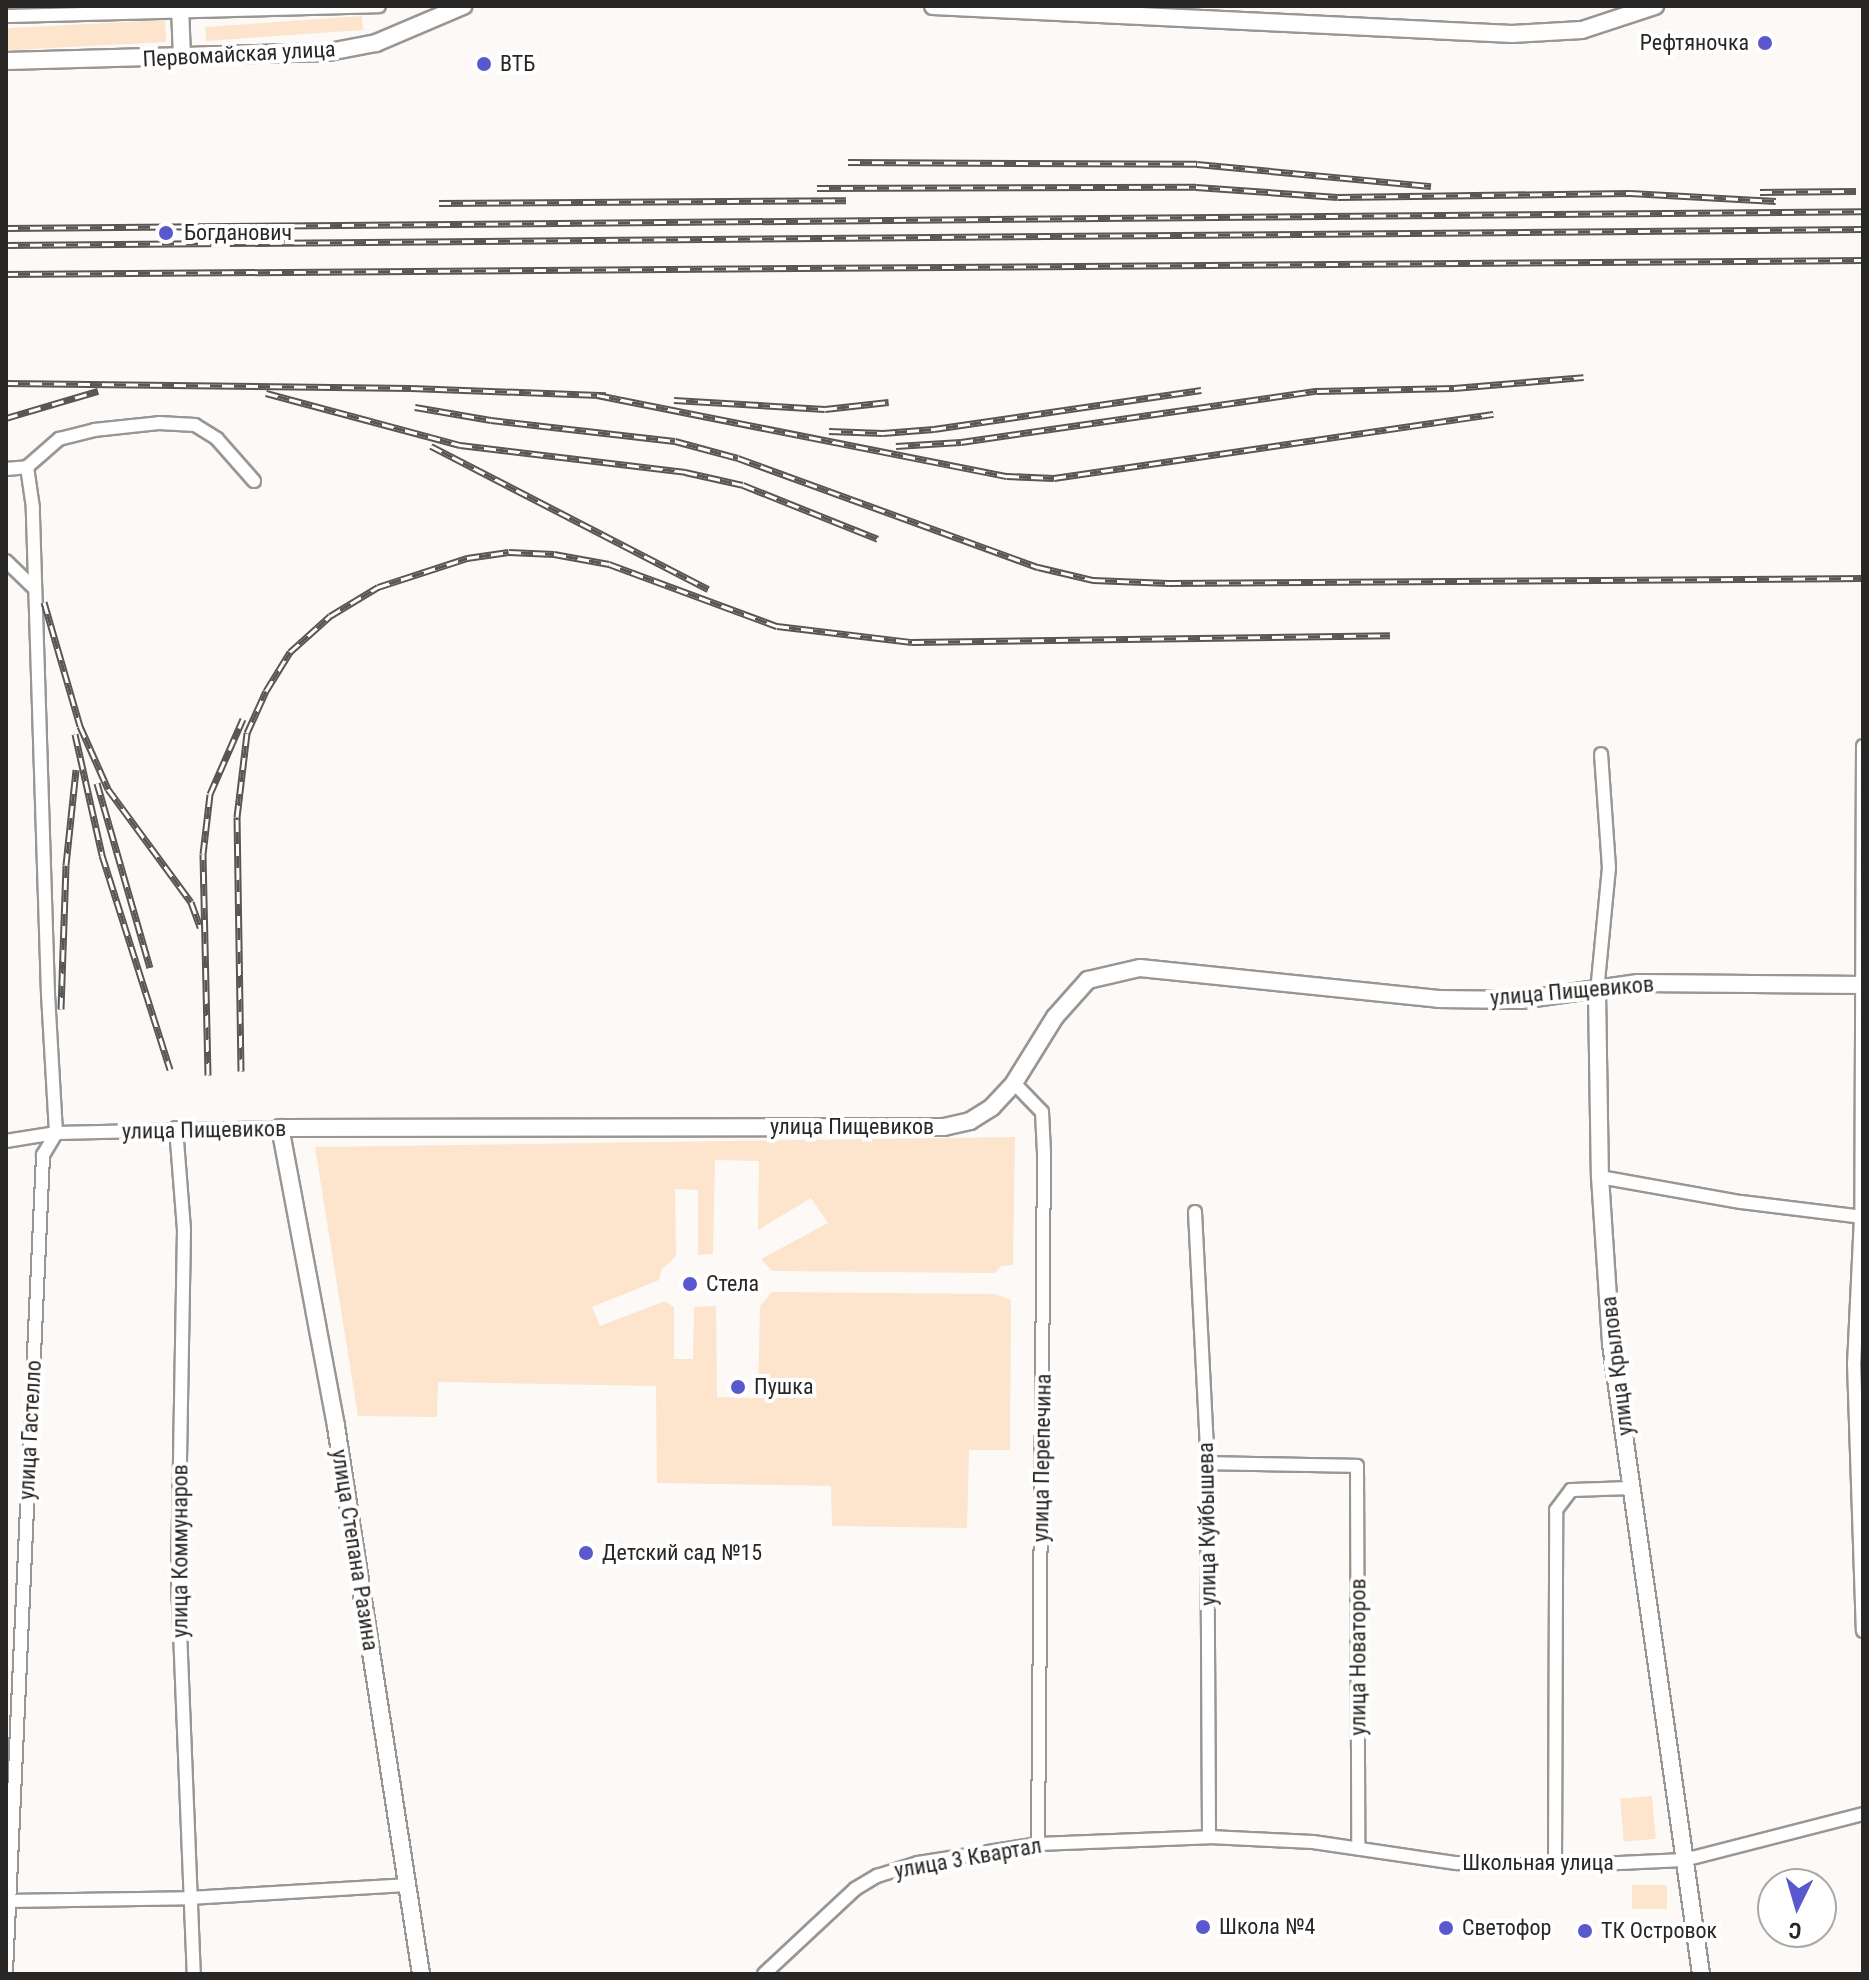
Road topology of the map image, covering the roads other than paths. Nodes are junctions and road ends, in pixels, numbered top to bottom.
1 (379, 6) edge
2 (463, 6) edge
3 (933, 6) edge
4 (1655, 6) edge
5 (181, 10) edge
6 (6, 16) edge
7 (182, 57) junction
8 (6, 61) edge
9 (27, 467) junction
10 (6, 469) edge
11 (254, 481) dead end
12 (6, 561) edge
13 (33, 587) junction
14 (1862, 746) edge
15 (1601, 754) dead end
16 (1861, 985) edge
17 (1597, 992) junction
18 (1014, 1083) junction
19 (176, 1128) junction
20 (280, 1128) junction
21 (56, 1133) junction
22 (6, 1141) edge
23 (1600, 1177) junction
24 (1195, 1212) dead end
25 (1862, 1217) edge
26 (1207, 1463) junction
27 (1632, 1488) junction
28 (1863, 1631) edge
29 (1863, 1814) edge
30 (1209, 1837) junction
31 (1038, 1844) junction
32 (1358, 1847) junction
33 (1684, 1860) junction
34 (1555, 1866) junction
35 (406, 1885) junction
36 (189, 1898) junction
37 (7, 1901) edge
38 (6, 1971) edge
39 (194, 1974) edge
40 (421, 1974) edge
41 (764, 1974) edge
42 (1701, 1974) edge

1 - 5 street, Первомайская улица
2 - 7 main road, Первомайская улица
3 - 4 main road
5 - 6 street, Первомайская улица
5 - 7 main road
7 - 8 main road, Первомайская улица
9 - 10 street
9 - 11 street
9 - 13 street
12 - 13 street
13 - 21 street
14 - 16 street
15 - 17 street, улица Крылова
16 - 17 main road, улица Пищевиков
16 - 25 street
17 - 18 main road, улица Пищевиков
17 - 23 main road, улица Крылова
18 - 20 main road, улица Пищевиков
18 - 31 street, улица Перепечина
19 - 20 street, улица Пищевиков
19 - 21 street, улица Пищевиков
19 - 36 street, улица Коммунаров
20 - 35 main road, улица Степана Разина
21 - 22 street, улица Пищевиков
21 - 37 street, улица Гастелло
23 - 25 street
23 - 27 main road, улица Крылова
24 - 26 street, улица Куйбышева
25 - 28 street
26 - 30 street, улица Куйбышева
26 - 32 street, улица Новаторов
27 - 33 main road, улица Крылова
27 - 34 street
29 - 33 street, Школьная улица
30 - 31 street, улица 3 Квартал
30 - 32 street, Школьная улица
31 - 41 street, улица 3 Квартал
32 - 34 street, Школьная улица
33 - 34 street, Школьная улица
33 - 42 main road, улица Крылова
35 - 36 street
35 - 40 main road, улица Степана Разина
36 - 37 street
36 - 39 street, улица Коммунаров
37 - 38 street, улица Гастелло

